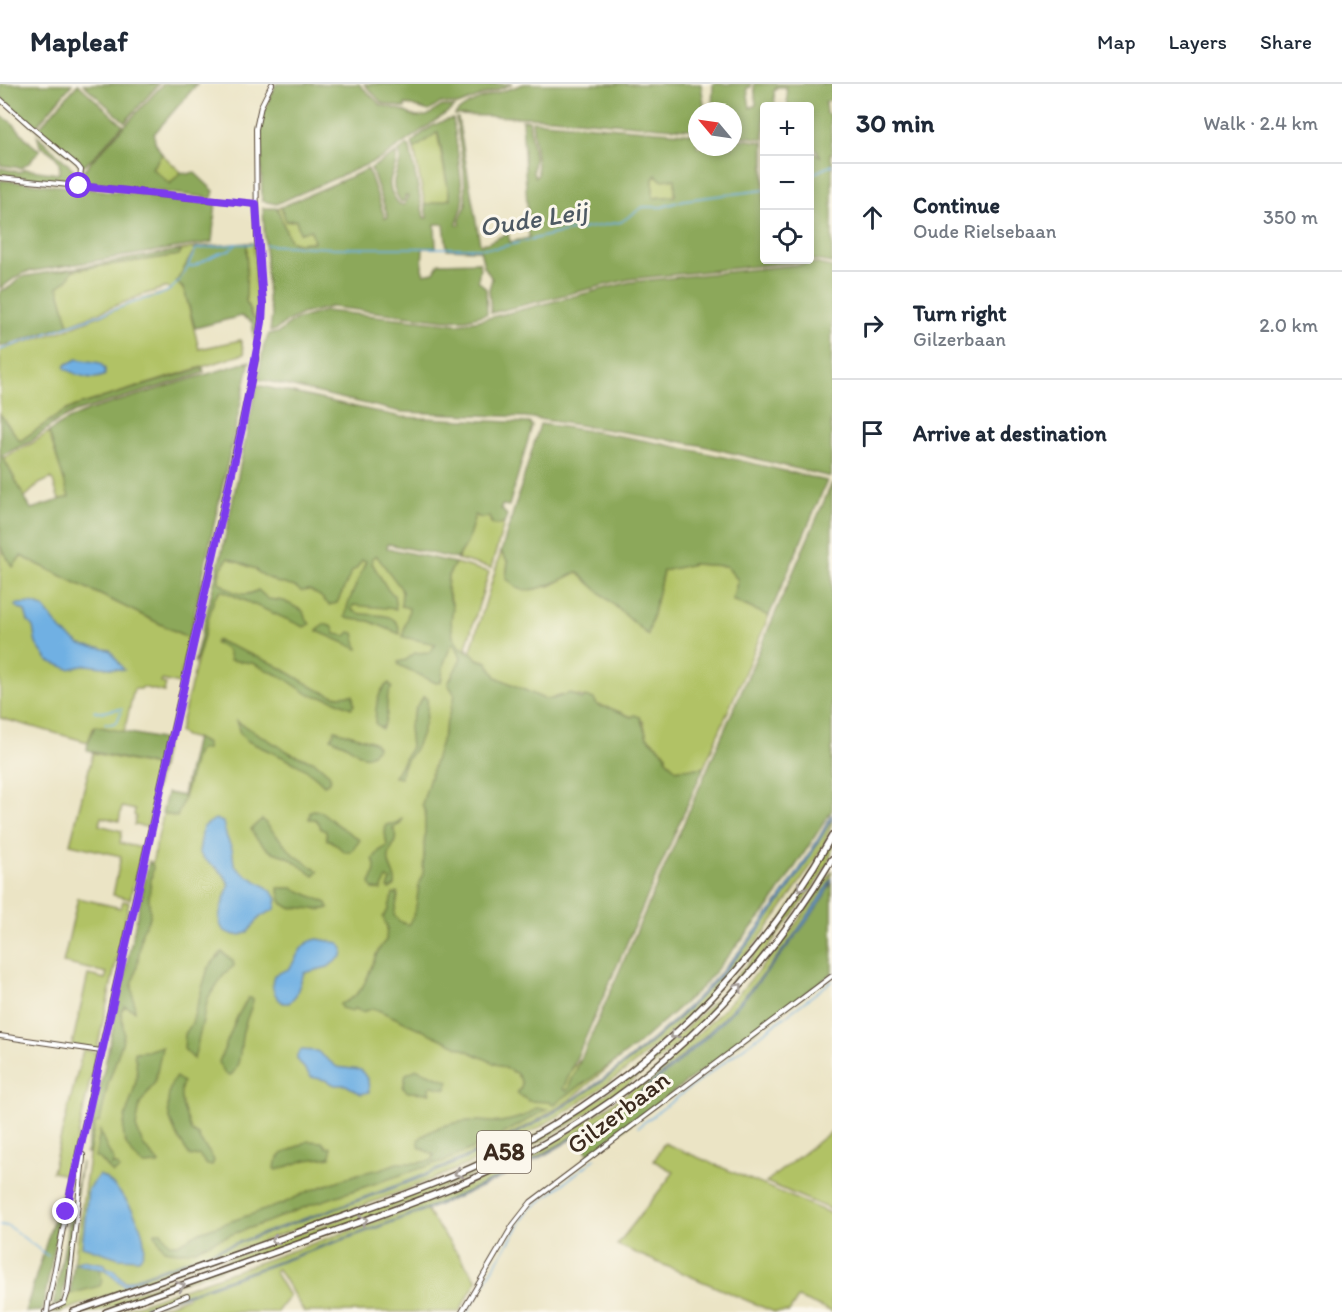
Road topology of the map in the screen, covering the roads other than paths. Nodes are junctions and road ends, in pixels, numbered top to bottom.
1 (272, 84) edge
2 (0, 99) edge
3 (0, 178) edge
4 (79, 186) junction
5 (256, 204) junction
6 (832, 836) edge
7 (832, 859) edge
8 (832, 976) edge
9 (0, 1036) edge
10 (101, 1051) junction
11 (78, 1153) junction
12 (187, 1296) dead end
13 (46, 1312) edge
14 (72, 1312) edge
15 (106, 1312) edge
16 (147, 1312) edge
17 (462, 1312) edge

1 - 5 street
2 - 4 street
3 - 4 street
4 - 5 street
5 - 10 street
6 -> 14 highway, A58
15 -> 7 highway, A58
8 - 17 street, Gilzerbaan
9 - 10 street
10 - 11 street
11 - 13 street, bridge
11 - 13 street
12 - 16 street

